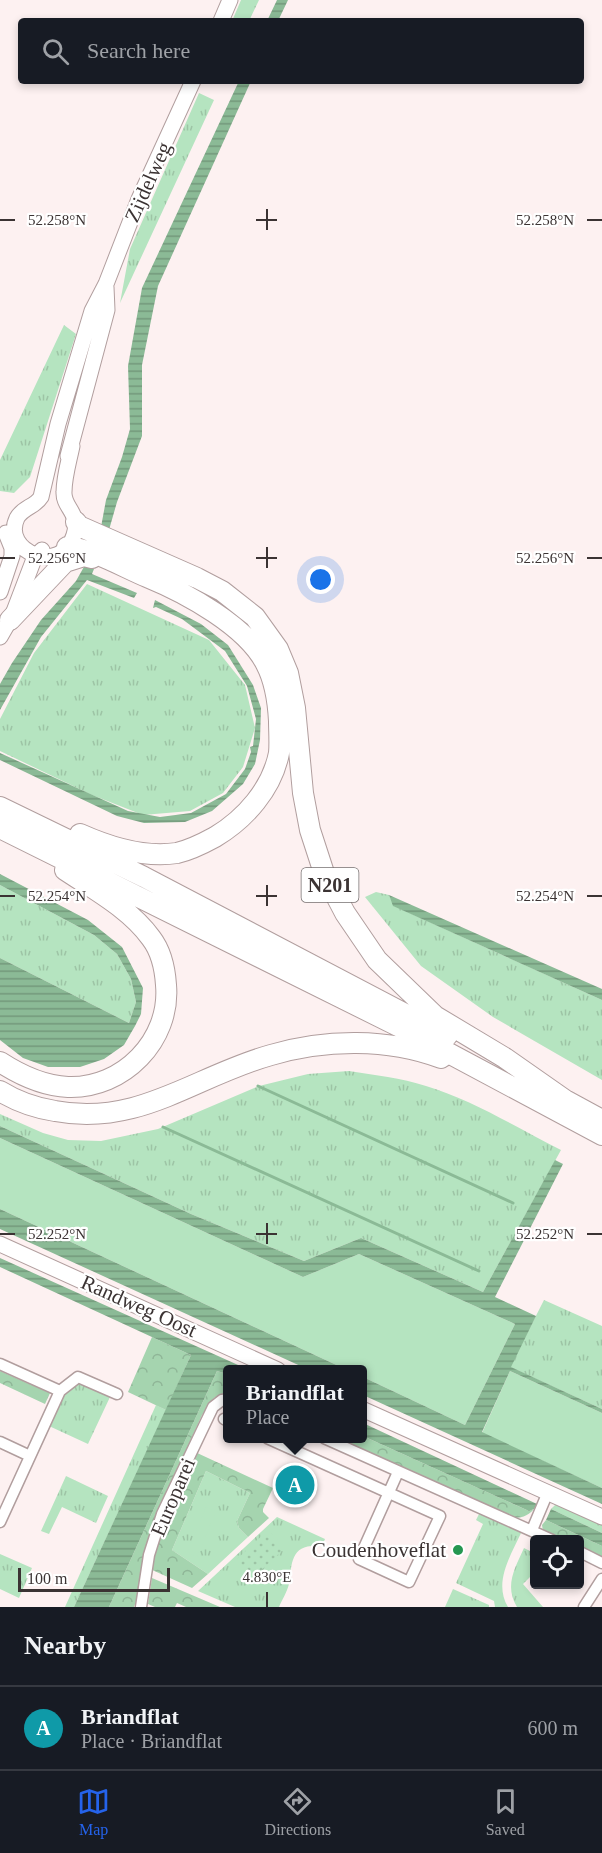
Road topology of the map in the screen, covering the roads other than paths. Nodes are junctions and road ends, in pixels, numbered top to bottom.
1 (230, 0) edge
2 (222, 18) edge
3 (192, 84) edge
4 (106, 284) junction
5 (36, 497) junction
6 (62, 504) junction
7 (71, 532) junction
8 (17, 546) junction
9 (41, 556) junction
10 (112, 563) junction
11 (0, 592) edge
12 (0, 598) edge
13 (10, 620) junction
14 (0, 637) edge
15 (0, 802) edge
16 (0, 807) edge
17 (8, 832) edge
18 (0, 1062) edge
19 (0, 1091) edge
20 (561, 1104) junction
21 (602, 1120) edge
22 (602, 1135) edge
23 (0, 1244) edge
24 (0, 1364) edge
25 (267, 1365) edge
26 (60, 1391) junction
27 (117, 1394) dead end
28 (223, 1400) edge
29 (367, 1411) edge
30 (0, 1442) edge
31 (277, 1443) edge
32 (335, 1443) edge
33 (30, 1456) junction
34 (398, 1472) junction
35 (548, 1492) junction
36 (389, 1494) junction
37 (602, 1517) edge
38 (0, 1522) edge
39 (532, 1530) junction
40 (543, 1535) edge
41 (584, 1554) edge
42 (602, 1563) edge
43 (602, 1579) edge
44 (141, 1607) edge
45 (584, 1607) edge

1 - 2 main road
3 - 4 main road, Zijdelweg
4 - 5 main road, Zijdelweg
4 - 6 main road, Zijdelweg
5 - 6 main road
5 - 8 main road
6 - 7 main road
7 - 9 main road
7 - 9 main road
7 - 10 highway
7 - 20 highway, N201
8 - 9 main road
8 - 11 main road
8 - 12 main road
9 - 13 main road
10 - 13 highway
10 - 15 highway
13 - 14 main road
16 - 20 highway, N201
17 - 18 highway, N201
17 - 20 highway, N201
19 - 20 highway, N201
20 - 21 highway, N201
20 - 22 highway, N201
23 - 25 main road, Randweg Oost
24 - 26 street
26 - 27 street
26 - 33 street
28 - 44 street, Europarei
29 - 35 main road
30 - 33 street
31 - 36 street
32 - 34 street
33 - 38 street
34 - 36 street
34 - 39 street
35 - 37 main road
35 - 39 street
36 - 36 street
39 - 40 street
41 - 42 street
43 - 45 street

